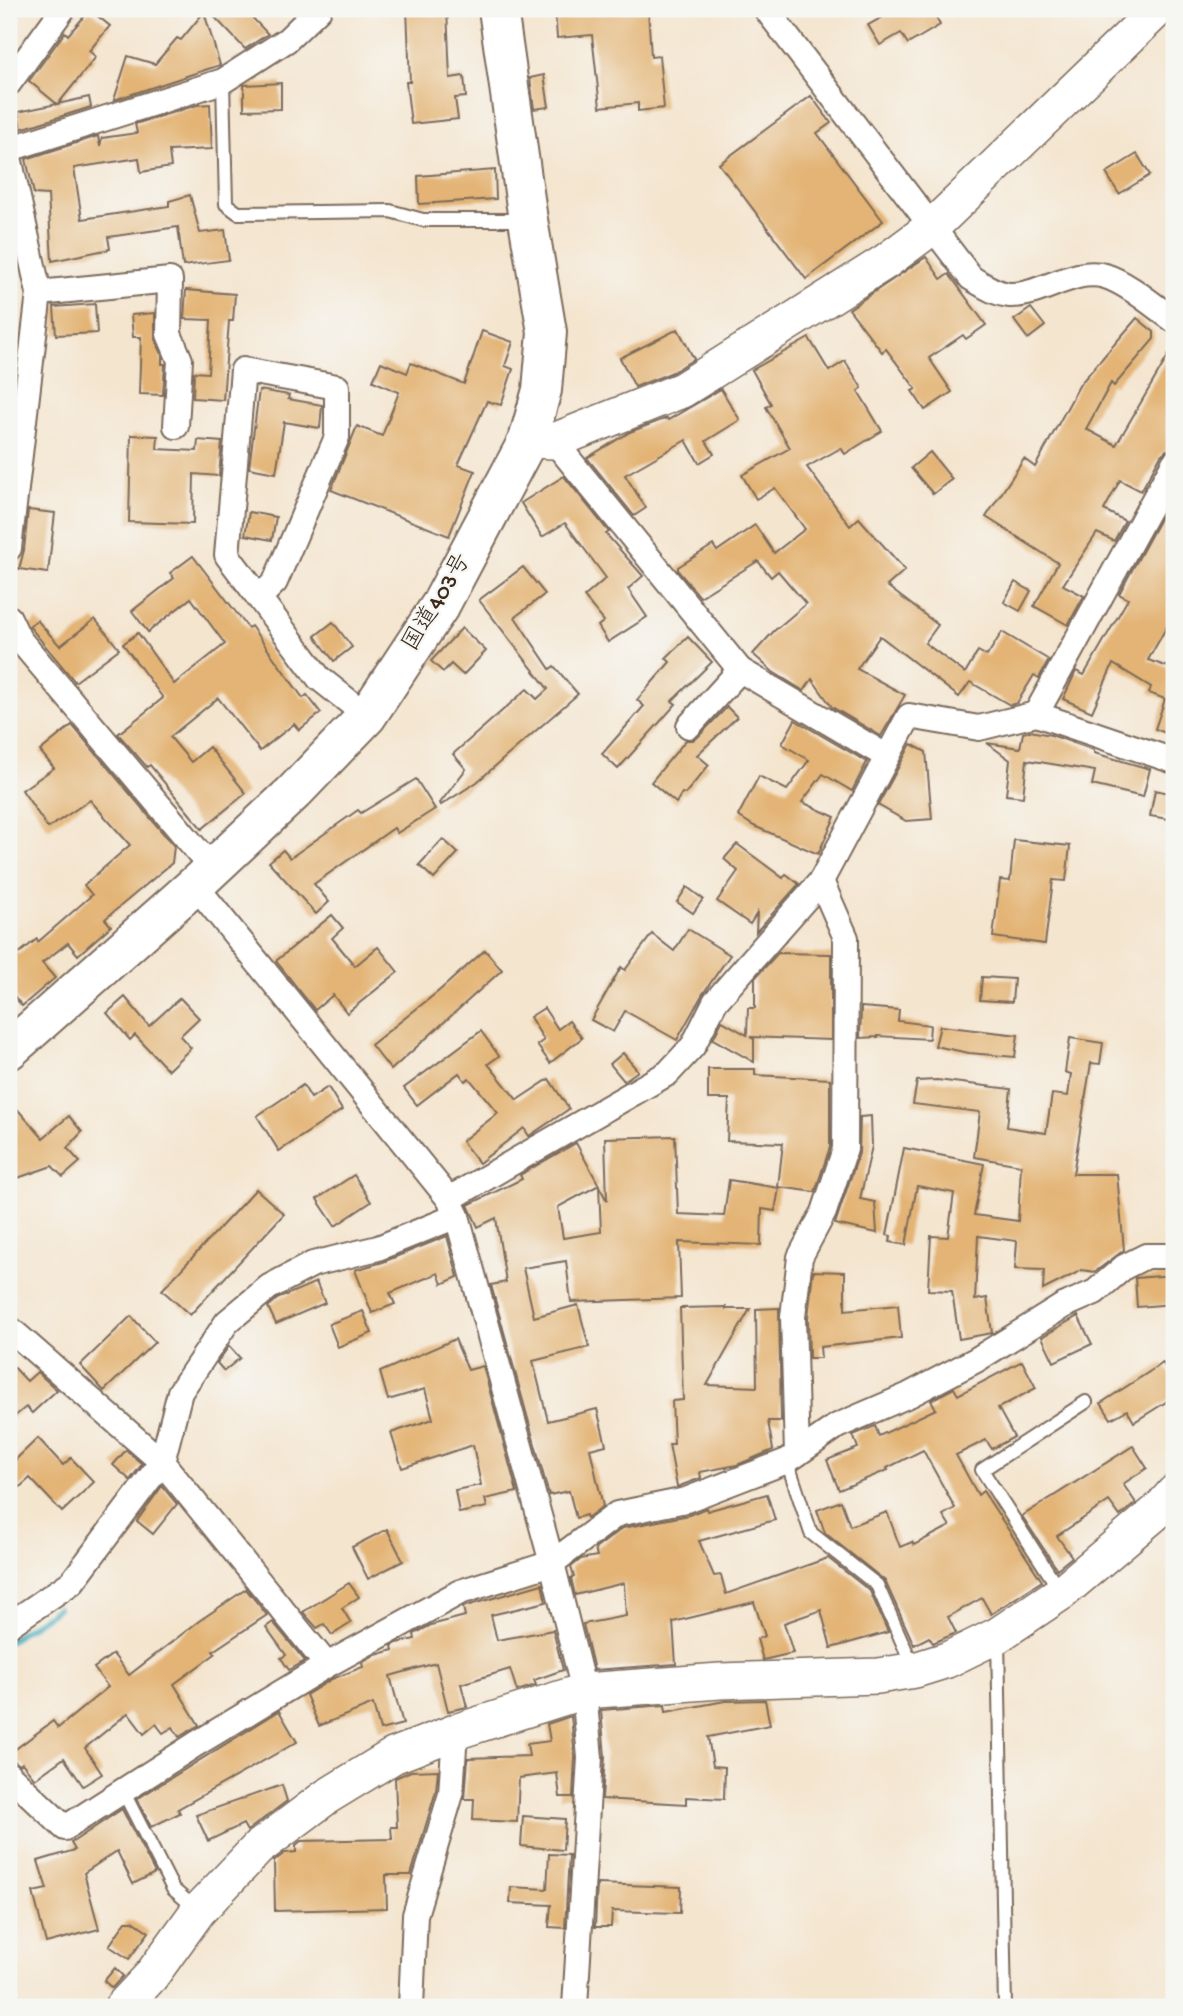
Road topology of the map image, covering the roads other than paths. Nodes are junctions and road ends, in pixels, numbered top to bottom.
1 (64, 9) edge
2 (319, 9) edge
3 (498, 9) edge
4 (766, 9) edge
5 (1158, 9) edge
6 (223, 81) junction
7 (9, 83) edge
8 (9, 149) edge
9 (9, 157) edge
10 (528, 220) junction
11 (932, 227) junction
12 (39, 293) junction
13 (1174, 320) edge
14 (176, 426) dead end
15 (541, 441) junction
16 (1174, 463) edge
17 (9, 548) edge
18 (259, 598) junction
19 (12, 633) edge
20 (740, 670) junction
21 (1037, 714) junction
22 (367, 716) junction
23 (689, 726) dead end
24 (886, 756) junction
25 (1174, 761) edge
26 (203, 876) junction
27 (821, 881) junction
28 (9, 1050) edge
29 (453, 1208) junction
30 (1174, 1256) edge
31 (9, 1329) edge
32 (1086, 1402) dead end
33 (792, 1457) junction
34 (162, 1462) junction
35 (1174, 1493) edge
36 (552, 1563) junction
37 (1062, 1592) junction
38 (9, 1625) edge
39 (998, 1635) junction
40 (327, 1665) junction
41 (915, 1670) junction
42 (584, 1690) junction
43 (455, 1732) junction
44 (9, 1775) edge
45 (123, 1791) junction
46 (198, 1911) junction
47 (122, 2007) edge
48 (411, 2007) edge
49 (575, 2007) edge
50 (1005, 2007) edge

1 - 7 street
2 - 6 street
3 - 10 highway, 国道403号
4 - 11 street
5 - 11 street
6 - 8 street
6 - 10 lane
9 - 12 street
10 - 15 highway, 国道403号
11 - 13 street
11 - 15 street
12 - 14 street
12 - 17 street
15 - 20 street
15 - 22 highway, 国道403号
16 - 21 street
18 - 18 street
18 - 22 street
19 - 26 street
20 - 23 street
20 - 24 street
21 - 24 street
21 - 25 street
22 - 26 highway, 国道403号
24 - 27 street
26 - 28 highway, 国道403号
26 - 29 street
27 - 29 street
27 - 33 street
29 - 34 street
29 - 36 street
30 - 33 street
31 - 34 street
32 - 37 lane
33 - 36 street
33 - 41 lane
34 - 38 street
34 - 40 street
35 - 37 street
36 - 40 street
36 - 42 street
37 - 39 street
39 - 41 street
39 - 50 lane
40 - 45 street
41 - 42 street
42 - 43 street
42 - 49 street
43 - 46 street
43 - 48 street
44 - 45 street
45 - 46 lane
46 - 47 street

